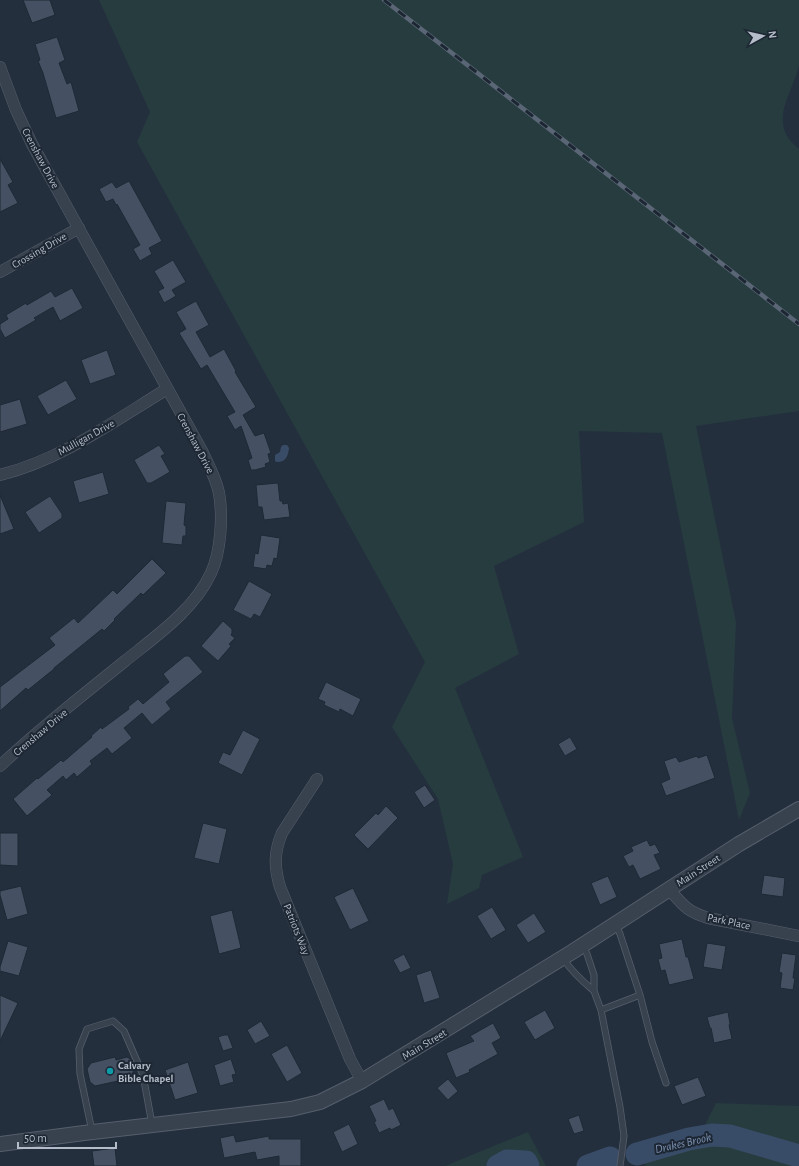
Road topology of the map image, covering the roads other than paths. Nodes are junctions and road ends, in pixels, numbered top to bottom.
1 (0, 67) edge
2 (79, 228) junction
3 (0, 272) edge
4 (167, 390) junction
5 (0, 475) edge
6 (0, 766) edge
7 (317, 779) dead end
8 (799, 809) edge
9 (669, 889) junction
10 (615, 924) junction
11 (799, 936) edge
12 (582, 946) junction
13 (563, 958) junction
14 (594, 991) junction
15 (640, 995) junction
16 (601, 1010) junction
17 (362, 1081) junction
18 (666, 1083) dead end
19 (152, 1124) junction
20 (92, 1132) junction
21 (0, 1144) edge
22 (620, 1166) edge

1 - 2 street, Crenshaw Drive
2 - 3 street, Crossing Drive
2 - 4 street, Crenshaw Drive
4 - 5 street, Mulligan Drive
4 - 6 street, Crenshaw Drive
7 - 17 street, Patriots Way
8 - 9 street, Main Street
9 - 10 street, Main Street
9 - 11 street, Park Place
10 - 12 street, Main Street
10 - 15 lane
12 - 13 street, Main Street
12 - 14 lane
13 - 14 lane
13 - 17 street, Main Street
14 - 16 lane
15 - 16 lane
15 - 18 lane
16 - 22 lane
17 - 19 street, Main Street
19 - 20 street, Main Street
19 - 20 lane
20 - 21 street, Main Street

